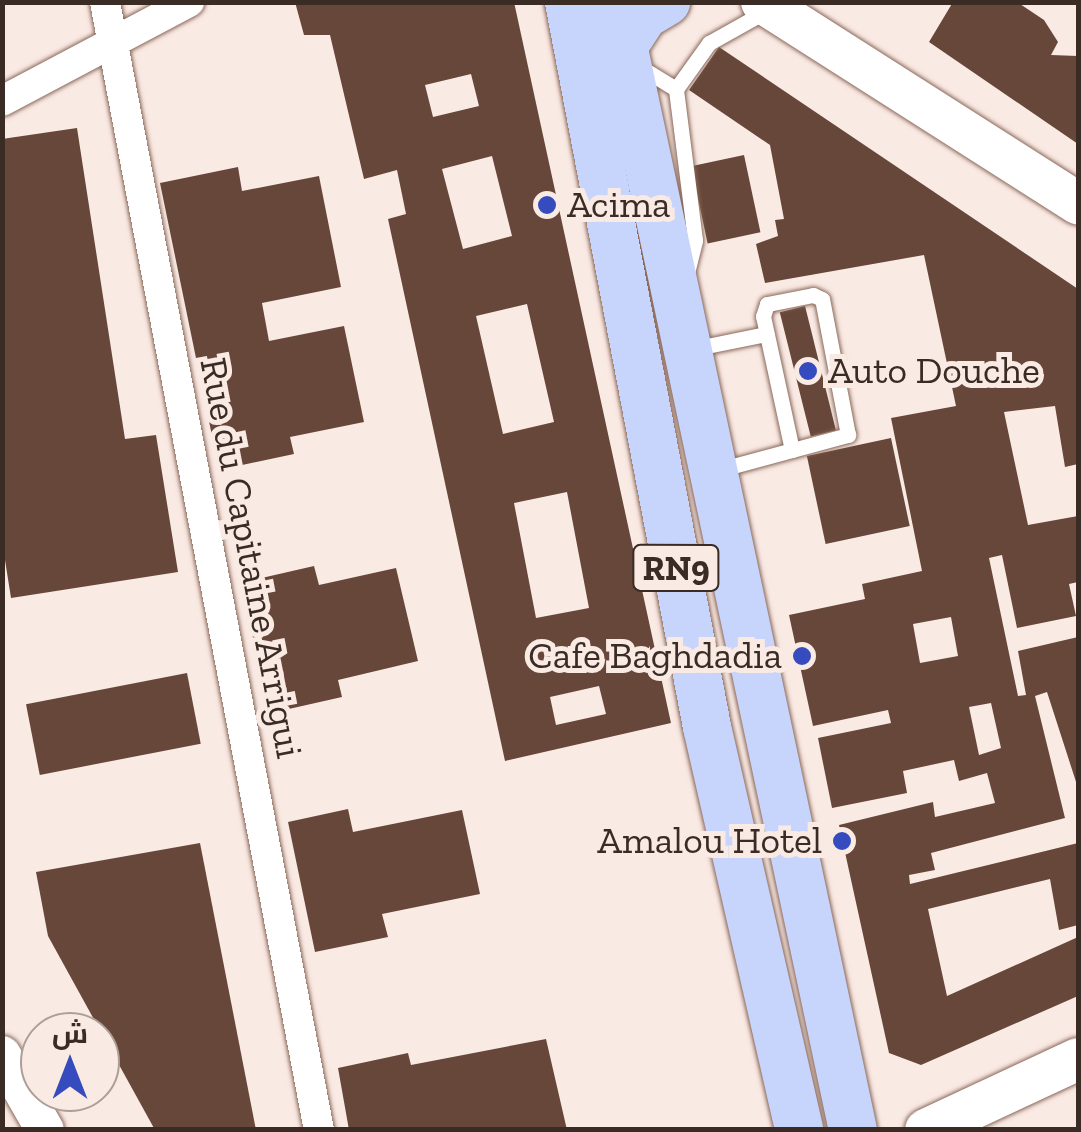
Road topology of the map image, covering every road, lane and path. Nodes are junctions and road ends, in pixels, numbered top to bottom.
1 (105, 2) edge
2 (189, 2) edge
3 (666, 2) edge
4 (767, 5) edge
5 (596, 16) edge
6 (112, 48) junction
7 (676, 89) junction
8 (2, 100) edge
9 (1078, 203) edge
10 (672, 298) junction
11 (766, 334) junction
12 (686, 350) junction
13 (792, 450) junction
14 (709, 472) junction
15 (2, 1055) edge
16 (1078, 1059) edge
17 (45, 1130) edge
18 (320, 1130) edge
19 (799, 1130) edge
20 (853, 1130) edge
21 (926, 1130) edge

1 - 6 street, Rue du Capitaine Arrigui
2 - 6 street
3 - 5 main road
4 - 7 lane
4 - 9 main road
5 - 7 lane
5 - 10 main road, RN9
5 - 19 main road, RN9
6 - 8 street
6 - 18 street, Rue du Capitaine Arrigui
7 - 10 lane
10 - 12 main road, RN9
11 - 12 lane
11 - 13 lane
11 - 13 lane
12 - 14 main road, RN9
13 - 14 lane
14 - 20 main road, RN9
15 - 17 street
16 - 21 main road

